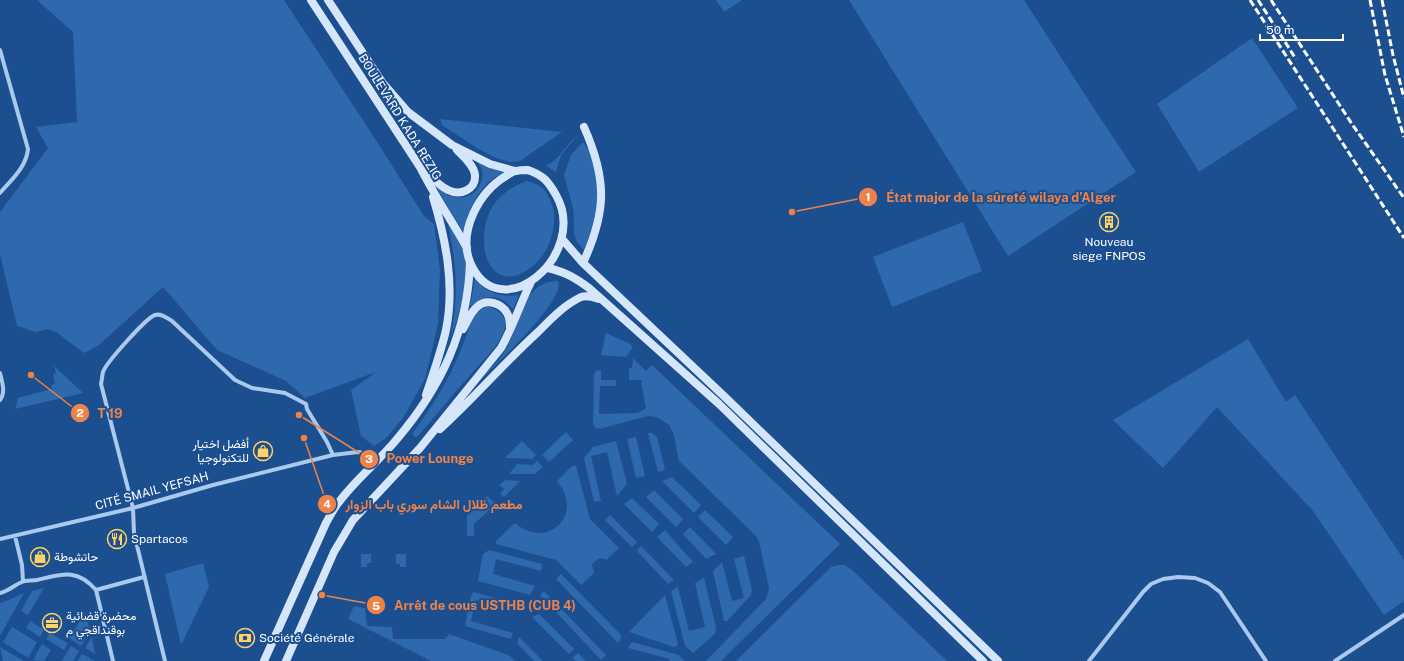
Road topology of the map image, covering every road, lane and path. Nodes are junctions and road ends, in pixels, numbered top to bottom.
1 (311, 0) edge
2 (328, 0) edge
3 (0, 50) edge
4 (584, 127) dead end
5 (452, 145) junction
6 (420, 167) junction
7 (515, 170) junction
8 (430, 187) junction
9 (0, 193) edge
10 (562, 239) junction
11 (467, 249) junction
12 (470, 262) junction
13 (583, 262) junction
14 (548, 268) junction
15 (531, 282) junction
16 (602, 300) junction
17 (510, 329) junction
18 (457, 342) junction
19 (0, 373) edge
20 (726, 398) junction
21 (0, 400) edge
22 (423, 404) junction
23 (719, 404) junction
24 (420, 448) junction
25 (333, 455) junction
26 (379, 459) junction
27 (134, 508) junction
28 (15, 536) junction
29 (0, 539) edge
30 (144, 576) junction
31 (23, 582) junction
32 (96, 590) junction
33 (0, 593) edge
34 (1404, 615) edge
35 (113, 661) edge
36 (165, 661) edge
37 (264, 661) edge
38 (286, 661) edge
39 (983, 661) edge
40 (998, 661) edge
41 (1089, 661) edge
42 (1266, 661) edge
43 (1335, 661) edge

1 - 6 main road, BOULEVARD KADA REZIG
2 - 5 main road, BOULEVARD KADA REZIG
3 - 9 street
4 - 13 main road
5 - 6 main road
5 - 7 main road, BOULEVARD KADA REZIG
6 - 8 main road, BOULEVARD KADA REZIG
7 - 10 main road, BOULEVARD KADA REZIG
7 - 11 main road, BOULEVARD KADA REZIG
8 - 11 main road, BOULEVARD KADA REZIG
8 - 22 main road
10 - 13 main road
10 - 14 main road, BOULEVARD KADA REZIG
11 - 12 main road, BOULEVARD KADA REZIG
12 - 15 main road, BOULEVARD KADA REZIG
12 - 18 main road
13 - 20 main road
14 - 15 main road, BOULEVARD KADA REZIG
14 - 16 main road
15 - 17 main road, BOULEVARD KADA REZIG
16 - 23 main road
16 - 24 main road
17 - 18 main road
17 - 24 main road, BOULEVARD KADA REZIG
18 - 22 main road
19 - 21 street
20 - 23 main road
20 - 40 main road
22 - 26 main road
23 - 39 main road
24 - 38 main road, BOULEVARD KADA REZIG
25 - 26 street, CITÉ SMAIL YEFSAH
25 - 27 street, CITÉ SMAIL YEFSAH
25 - 27 street
26 - 37 main road
27 - 28 street, CITÉ SMAIL YEFSAH
27 - 30 street
28 - 29 street, CITÉ SMAIL YEFSAH
28 - 31 street
30 - 32 street
30 - 36 street
31 - 32 street
31 - 33 street
32 - 35 street
34 - 43 street
41 - 42 street

